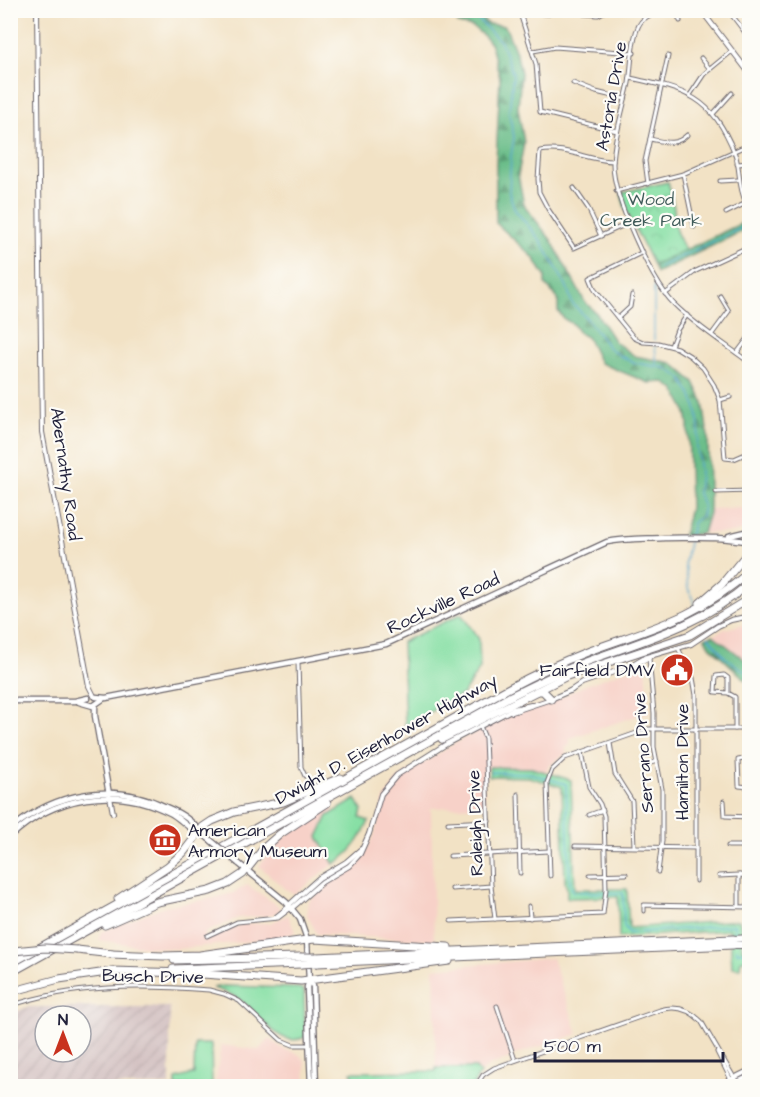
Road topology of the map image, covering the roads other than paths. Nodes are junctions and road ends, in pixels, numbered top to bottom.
1 (37, 10) edge
2 (607, 10) edge
3 (639, 10) edge
4 (661, 10) edge
5 (675, 10) edge
6 (701, 10) edge
7 (728, 10) edge
8 (520, 13) edge
9 (549, 14) dead end
10 (585, 14) dead end
11 (645, 18) junction
12 (680, 21) dead end
13 (748, 33) edge
14 (750, 39) edge
15 (533, 51) junction
16 (732, 51) junction
17 (634, 53) junction
18 (668, 56) dead end
19 (701, 58) dead end
20 (710, 69) junction
21 (750, 74) edge
22 (630, 78) junction
23 (573, 83) dead end
24 (663, 85) junction
25 (732, 93) dead end
26 (690, 95) junction
27 (625, 99) junction
28 (713, 114) junction
29 (618, 131) junction
30 (687, 135) dead end
31 (650, 139) junction
32 (750, 144) edge
33 (734, 151) junction
34 (614, 161) junction
35 (750, 163) edge
36 (737, 164) junction
37 (683, 174) junction
38 (738, 180) junction
39 (720, 181) dead end
40 (648, 183) junction
41 (574, 188) dead end
42 (616, 191) junction
43 (748, 202) edge
44 (726, 213) dead end
45 (629, 223) junction
46 (694, 227) dead end
47 (601, 236) junction
48 (750, 246) edge
49 (744, 248) junction
50 (643, 252) junction
51 (749, 269) edge
52 (665, 294) junction
53 (632, 295) dead end
54 (720, 296) dead end
55 (687, 315) junction
56 (618, 318) junction
57 (712, 334) junction
58 (749, 337) edge
59 (671, 346) junction
60 (737, 353) junction
61 (750, 363) edge
62 (730, 397) dead end
63 (720, 400) junction
64 (750, 452) edge
65 (745, 455) junction
66 (750, 465) edge
67 (750, 491) edge
68 (716, 492) dead end
69 (750, 531) edge
70 (721, 538) junction
71 (750, 542) edge
72 (750, 550) edge
73 (750, 572) edge
74 (750, 583) edge
75 (750, 598) edge
76 (699, 606) junction
77 (750, 616) edge
78 (694, 621) junction
79 (709, 628) junction
80 (699, 635) junction
81 (678, 648) junction
82 (649, 658) junction
83 (298, 662) junction
84 (588, 669) junction
85 (555, 682) junction
86 (536, 691) junction
87 (728, 693) junction
88 (552, 699) junction
89 (10, 701) edge
90 (92, 701) junction
91 (480, 726) junction
92 (654, 729) junction
93 (695, 729) junction
94 (735, 729) junction
95 (750, 729) edge
96 (610, 743) junction
97 (582, 752) junction
98 (404, 756) junction
99 (750, 759) edge
100 (657, 761) junction
101 (645, 765) dead end
102 (305, 776) dead end
103 (351, 776) junction
104 (750, 787) edge
105 (341, 791) junction
106 (518, 794) dead end
107 (110, 795) junction
108 (724, 801) dead end
109 (603, 810) junction
110 (113, 813) dead end
111 (589, 815) dead end
112 (750, 817) edge
113 (489, 821) junction
114 (448, 823) dead end
115 (10, 830) edge
116 (199, 832) junction
117 (10, 837) edge
118 (575, 846) dead end
119 (605, 846) junction
120 (634, 846) junction
121 (661, 846) junction
122 (728, 846) dead end
123 (750, 846) edge
124 (696, 848) junction
125 (549, 852) junction
126 (520, 853) junction
127 (491, 854) junction
128 (450, 856) dead end
129 (247, 869) junction
130 (658, 872) dead end
131 (520, 873) dead end
132 (626, 874) dead end
133 (590, 875) dead end
134 (606, 875) junction
135 (739, 875) junction
136 (550, 876) dead end
137 (719, 876) dead end
138 (750, 876) edge
139 (696, 880) dead end
140 (491, 886) junction
141 (452, 889) dead end
142 (739, 905) junction
143 (291, 906) junction
144 (529, 906) dead end
145 (750, 907) edge
146 (644, 911) dead end
147 (530, 918) junction
148 (495, 919) junction
149 (451, 921) dead end
150 (92, 923) junction
151 (207, 936) dead end
152 (750, 938) edge
153 (307, 939) junction
154 (736, 942) junction
155 (750, 945) edge
156 (483, 949) junction
157 (12, 951) edge
158 (110, 954) junction
159 (496, 955) junction
160 (301, 960) junction
161 (316, 960) junction
162 (10, 964) edge
163 (111, 971) junction
164 (10, 973) edge
165 (309, 981) junction
166 (10, 992) edge
167 (10, 1006) edge
168 (497, 1006) dead end
169 (312, 1045) junction
170 (515, 1060) junction
171 (750, 1070) edge
172 (750, 1076) edge
173 (735, 1083) edge
174 (311, 1086) edge
175 (316, 1086) edge
176 (476, 1086) edge
177 (718, 1086) edge
178 (728, 1086) edge

1 - 90 street, Abernathy Road
2 - 10 street
3 - 11 street
4 - 11 street
5 - 12 street
6 - 16 street
7 - 13 street
8 - 9 street
8 - 15 street
11 - 17 street, Astoria Drive
13 - 14 street
15 - 17 street
15 - 29 street
16 - 20 street
16 - 21 street
17 - 22 street, Astoria Drive
18 - 24 street
19 - 20 street
20 - 26 street
22 - 24 street
22 - 27 street, Astoria Drive
23 - 27 street
24 - 26 street
24 - 31 street
25 - 28 street
26 - 28 street
27 - 29 street, Astoria Drive
28 - 33 street
29 - 34 street, Astoria Drive
30 - 31 street
31 - 40 street
32 - 33 street
33 - 36 street
33 - 37 street
34 - 42 street, Astoria Drive
34 - 47 street
35 - 36 street
36 - 38 street
37 - 40 street
37 - 46 street
38 - 39 street
38 - 43 street
40 - 42 street
41 - 47 street
42 - 45 street, Astoria Drive
43 - 44 street
45 - 47 street
45 - 50 street, Astoria Drive
48 - 49 street
49 - 51 street
49 - 52 street
50 - 52 street, Astoria Drive
50 - 56 street
52 - 55 street, Astoria Drive
53 - 56 street
54 - 57 street
55 - 57 street, Astoria Drive
55 - 59 street
56 - 59 street
57 - 60 street, Astoria Drive
58 - 60 street
59 - 63 street
60 - 61 street, Astoria Drive
62 - 63 street
63 - 65 street
64 - 65 street
65 - 66 street
67 - 68 street
69 - 70 main road
70 - 71 main road, Rockville Road
70 - 83 main road, Rockville Road
72 - 76 highway
73 - 76 highway, Dwight D. Eisenhower Highway
74 - 78 highway, Dwight D. Eisenhower Highway
75 - 79 highway
76 - 103 highway, Dwight D. Eisenhower Highway
77 - 79 street
78 - 84 highway
78 - 98 highway, Dwight D. Eisenhower Highway
79 - 80 highway
80 - 81 street
80 - 84 highway
81 - 82 street
81 - 93 street, Hamilton Drive
82 - 88 street
82 - 92 street, Serrano Drive
83 - 90 main road, Rockville Road
83 - 102 street
84 - 85 highway
85 - 86 highway
85 - 88 highway
86 - 88 highway
86 - 98 highway
87 - 87 street
87 - 94 street
88 - 91 street
89 - 90 main road
90 - 107 main road, Abernathy Road
91 - 113 street, Raleigh Drive
91 - 143 street
92 - 93 street
92 - 96 street
92 - 100 street, Serrano Drive
93 - 94 street
93 - 124 street, Hamilton Drive
94 - 95 street
96 - 97 street
96 - 120 street
97 - 109 street
97 - 125 street
98 - 105 highway, Dwight D. Eisenhower Highway
99 - 104 street
100 - 101 street
100 - 121 street, Serrano Drive
103 - 116 highway
103 - 150 highway, Dwight D. Eisenhower Highway
105 - 129 highway
105 - 150 highway, Dwight D. Eisenhower Highway
106 - 126 street
107 - 110 street, Abernathy Road
107 - 115 main road
107 - 116 main road
107 - 117 main road
108 - 112 street
109 - 111 street
109 - 119 street
113 - 114 street
113 - 127 street, Raleigh Drive
116 - 129 main road, bridge
116 - 150 highway
118 - 119 street
119 - 120 street
119 - 134 street
120 - 121 street
121 - 124 street
121 - 130 street, Serrano Drive
122 - 123 street
124 - 139 street, Hamilton Drive
125 - 126 street
125 - 136 street
126 - 127 street
126 - 131 street
127 - 128 street
127 - 140 street, Raleigh Drive
129 - 143 main road
129 - 150 highway
132 - 134 street
133 - 134 street
134 - 147 street
135 - 137 street
135 - 138 street
135 - 142 street
140 - 141 street
140 - 148 street, Raleigh Drive
142 - 145 street
142 - 146 street
143 - 151 street
143 - 153 main road
144 - 147 street
147 - 148 street
148 - 149 street
150 - 162 highway, Dwight D. Eisenhower Highway
150 - 164 highway, Dwight D. Eisenhower Highway
152 - 154 highway
153 - 156 highway
153 - 158 highway
153 - 165 main road
154 - 155 highway
154 - 156 highway
154 - 159 highway
156 - 161 highway
157 - 158 highway, bridge
158 - 160 highway
159 - 161 highway
159 - 165 highway
160 - 161 highway, bridge
160 - 163 highway
163 - 165 highway
163 - 166 highway
165 - 169 main road
167 - 169 street, Busch Drive
168 - 170 street
169 - 174 main road
169 - 175 main road
170 - 173 street
170 - 176 street
171 - 173 street
172 - 173 street
173 - 177 street
173 - 178 street

